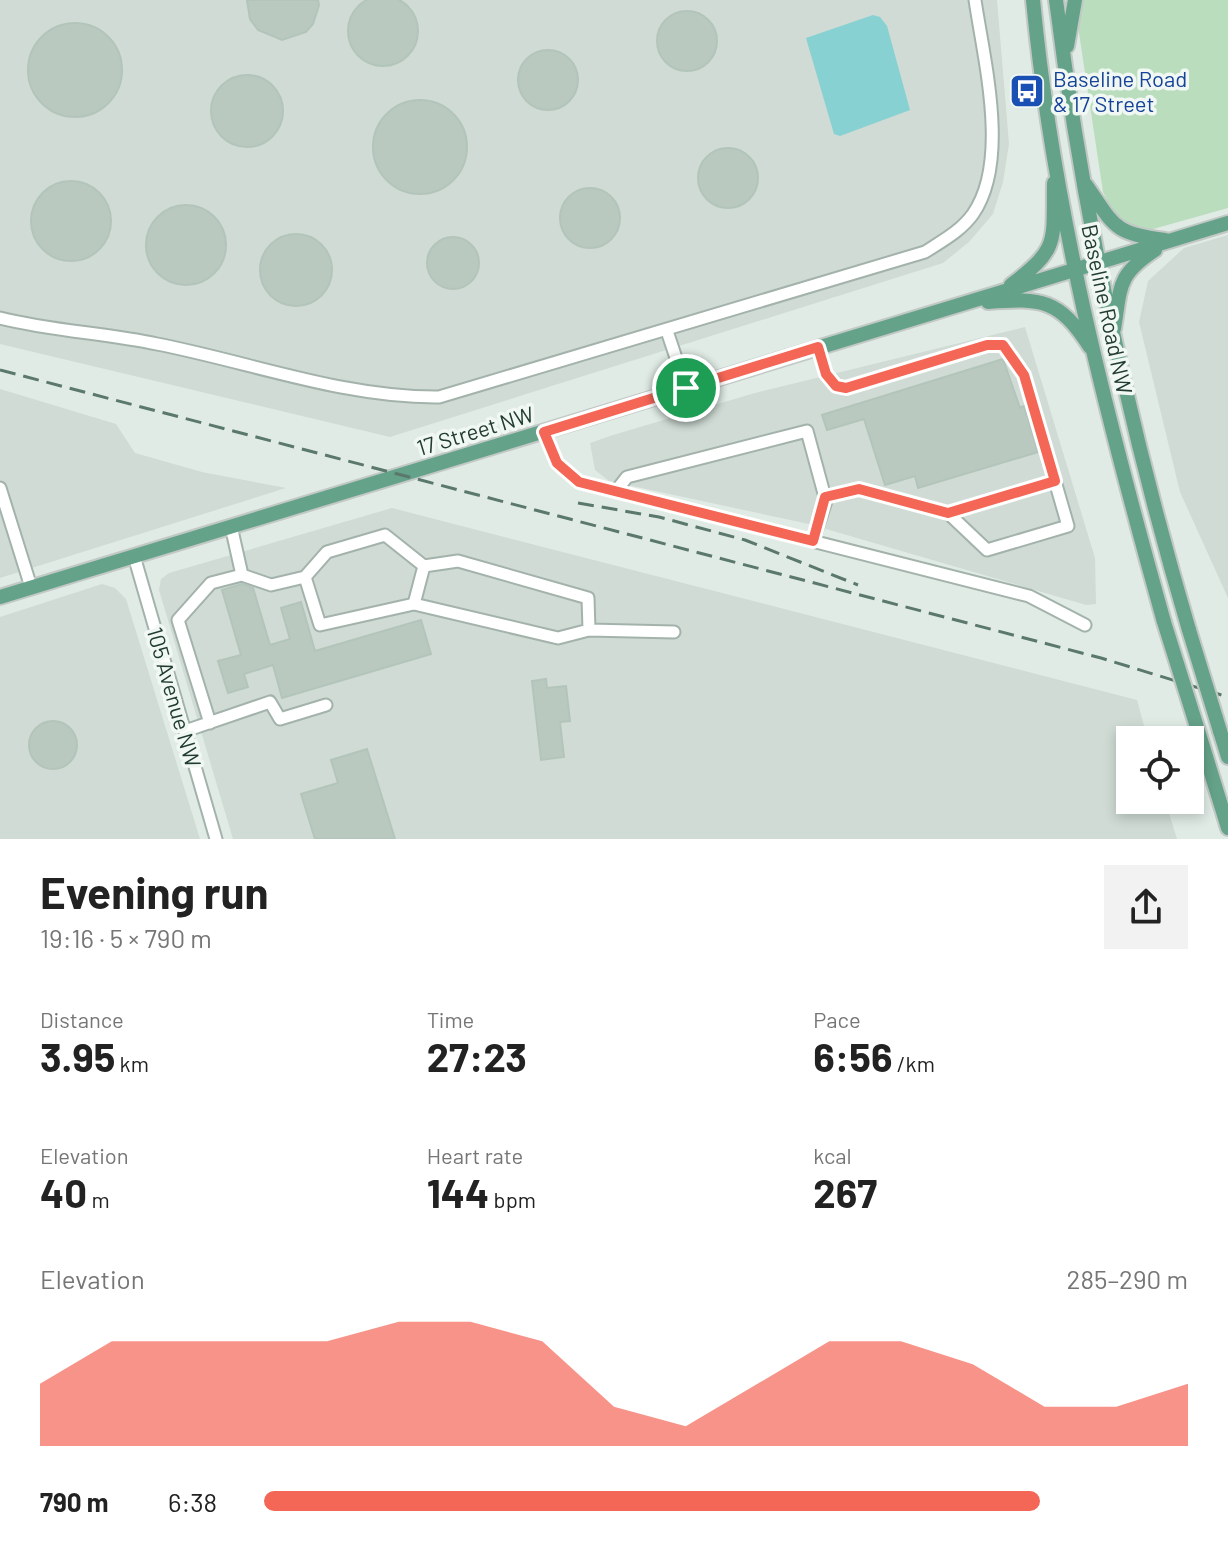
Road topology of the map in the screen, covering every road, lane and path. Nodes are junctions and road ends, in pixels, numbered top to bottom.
1 (975, 0) edge
2 (1033, 0) edge
3 (1056, 0) edge
4 (1075, 0) edge
5 (1064, 63) junction
6 (1054, 151) junction
7 (1082, 180) junction
8 (1228, 223) edge
9 (1169, 241) junction
10 (1097, 263) junction
11 (1077, 269) junction
12 (1002, 292) junction
13 (964, 304) junction
14 (0, 318) edge
15 (667, 331) junction
16 (1112, 339) junction
17 (818, 347) junction
18 (1095, 354) junction
19 (686, 388) junction
20 (544, 432) junction
21 (1055, 481) junction
22 (0, 488) edge
23 (616, 491) junction
24 (825, 497) junction
25 (948, 513) junction
26 (231, 526) junction
27 (813, 541) junction
28 (134, 556) junction
29 (424, 566) junction
30 (242, 575) junction
31 (305, 577) junction
32 (31, 587) junction
33 (0, 597) edge
34 (414, 604) junction
35 (1085, 625) dead end
36 (589, 630) junction
37 (674, 632) dead end
38 (326, 705) dead end
39 (210, 723) junction
40 (185, 731) junction
41 (1228, 757) edge
42 (1228, 828) edge
43 (216, 839) edge

1 - 15 street
2 - 6 main road, Baseline Road NW
3 - 5 main road, Baseline Road NW
4 - 5 main road
5 - 7 main road, Baseline Road NW
6 - 11 main road, Baseline Road NW
6 - 12 main road
7 - 9 main road
7 - 10 main road, Baseline Road NW
8 - 9 main road
9 - 10 main road
9 - 16 main road
10 - 11 main road
10 - 16 main road, Baseline Road NW
11 - 12 main road
11 - 18 main road, Baseline Road NW
12 - 13 main road
13 - 17 main road, 17 Street NW
13 - 18 main road
14 - 15 street
15 - 19 street
16 - 41 main road, Baseline Road NW, bridge
17 - 19 main road, 17 Street NW
17 - 21 street
18 - 42 main road, Baseline Road NW, bridge
19 - 20 main road, 17 Street NW
20 - 23 street
20 - 26 main road, 17 Street NW
21 - 25 street
21 - 25 street
22 - 32 street
23 - 24 street
23 - 27 street
24 - 25 street
24 - 27 street
26 - 28 main road, 17 Street NW
26 - 30 street
27 - 35 street
28 - 32 main road, 17 Street NW
28 - 40 street, 105 Avenue NW
29 - 31 street
29 - 34 street
29 - 36 street
30 - 31 street
30 - 39 street
31 - 34 street
32 - 33 main road, 17 Street NW
34 - 36 street
36 - 37 street
38 - 39 street
39 - 40 street
40 - 43 street, 105 Avenue NW

